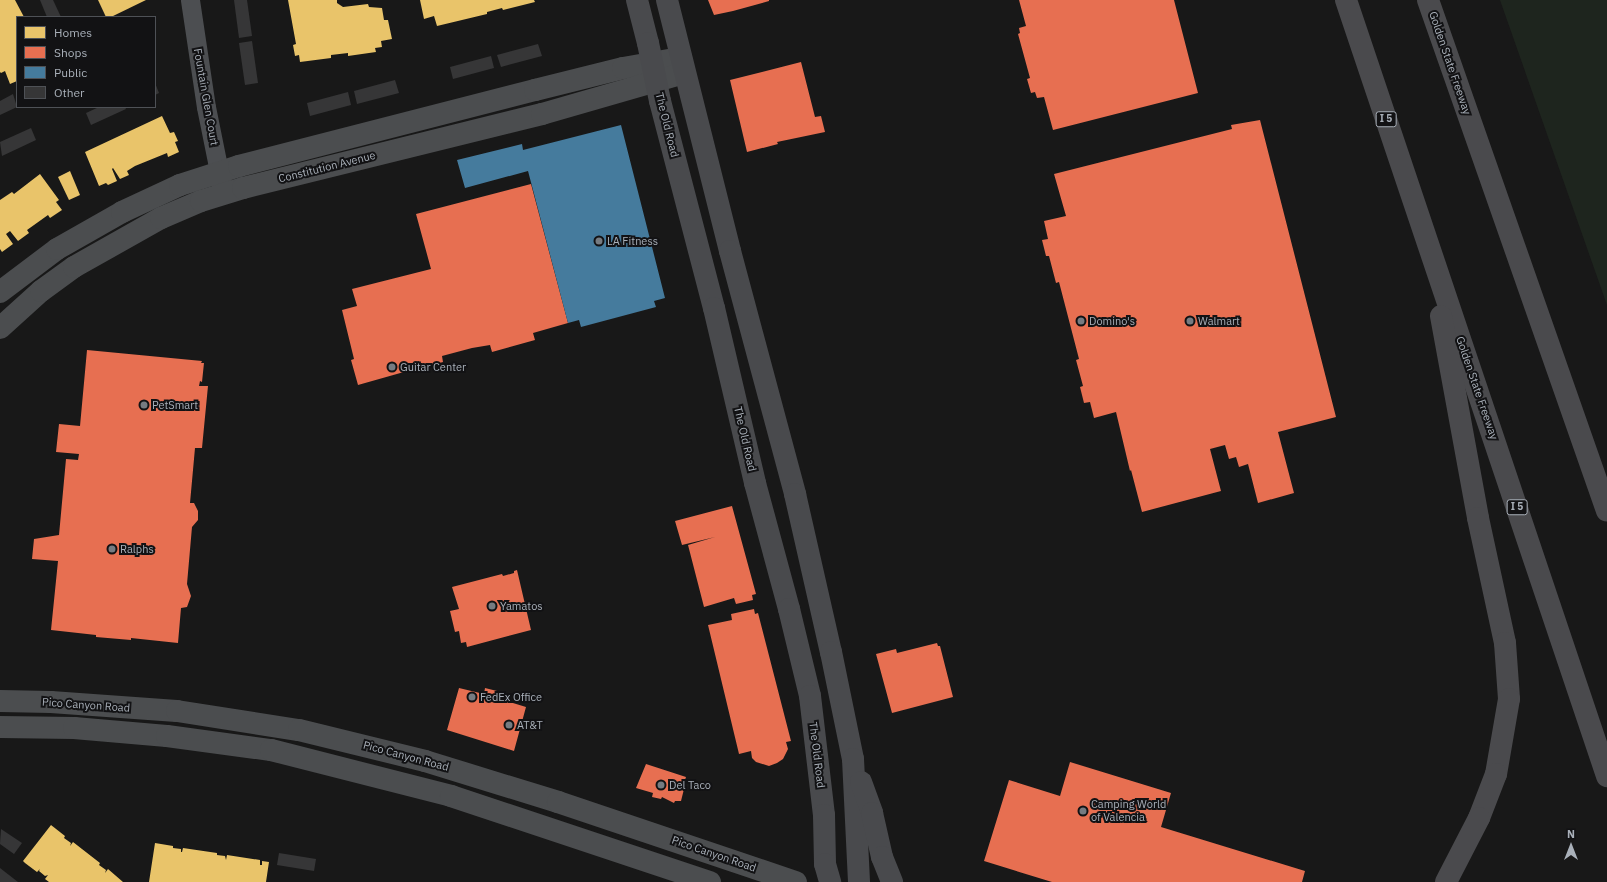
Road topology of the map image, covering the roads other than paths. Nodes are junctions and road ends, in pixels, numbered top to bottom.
1 (190, 0) edge
2 (637, 0) edge
3 (667, 0) edge
4 (1346, 0) edge
5 (1428, 0) edge
6 (683, 65) junction
7 (654, 72) junction
8 (219, 172) junction
9 (224, 194) junction
10 (1426, 238) junction
11 (0, 292) edge
12 (0, 328) edge
13 (1607, 511) edge
14 (0, 701) edge
15 (0, 727) edge
16 (853, 759) junction
17 (1607, 776) edge
18 (710, 882) edge
19 (796, 882) edge
20 (830, 882) edge
21 (860, 882) edge
22 (892, 882) edge
23 (1446, 882) edge

1 - 8 street, Fountain Glen Court
2 - 7 main road, The Old Road
3 - 6 main road
4 - 10 highway, Golden State Freeway / I 5
5 - 13 highway, Golden State Freeway
6 - 7 main road, Constitution Avenue
6 - 16 main road
7 - 8 main road, Constitution Avenue
7 - 9 main road, Constitution Avenue
7 - 20 main road, The Old Road
8 - 9 street, Fountain Glen Court
8 - 11 main road, Constitution Avenue
9 - 12 main road, Constitution Avenue
10 - 17 highway, Golden State Freeway / I 5
10 - 23 highway
14 - 19 main road, Pico Canyon Road
15 - 18 main road
16 - 21 main road
16 - 22 main road

